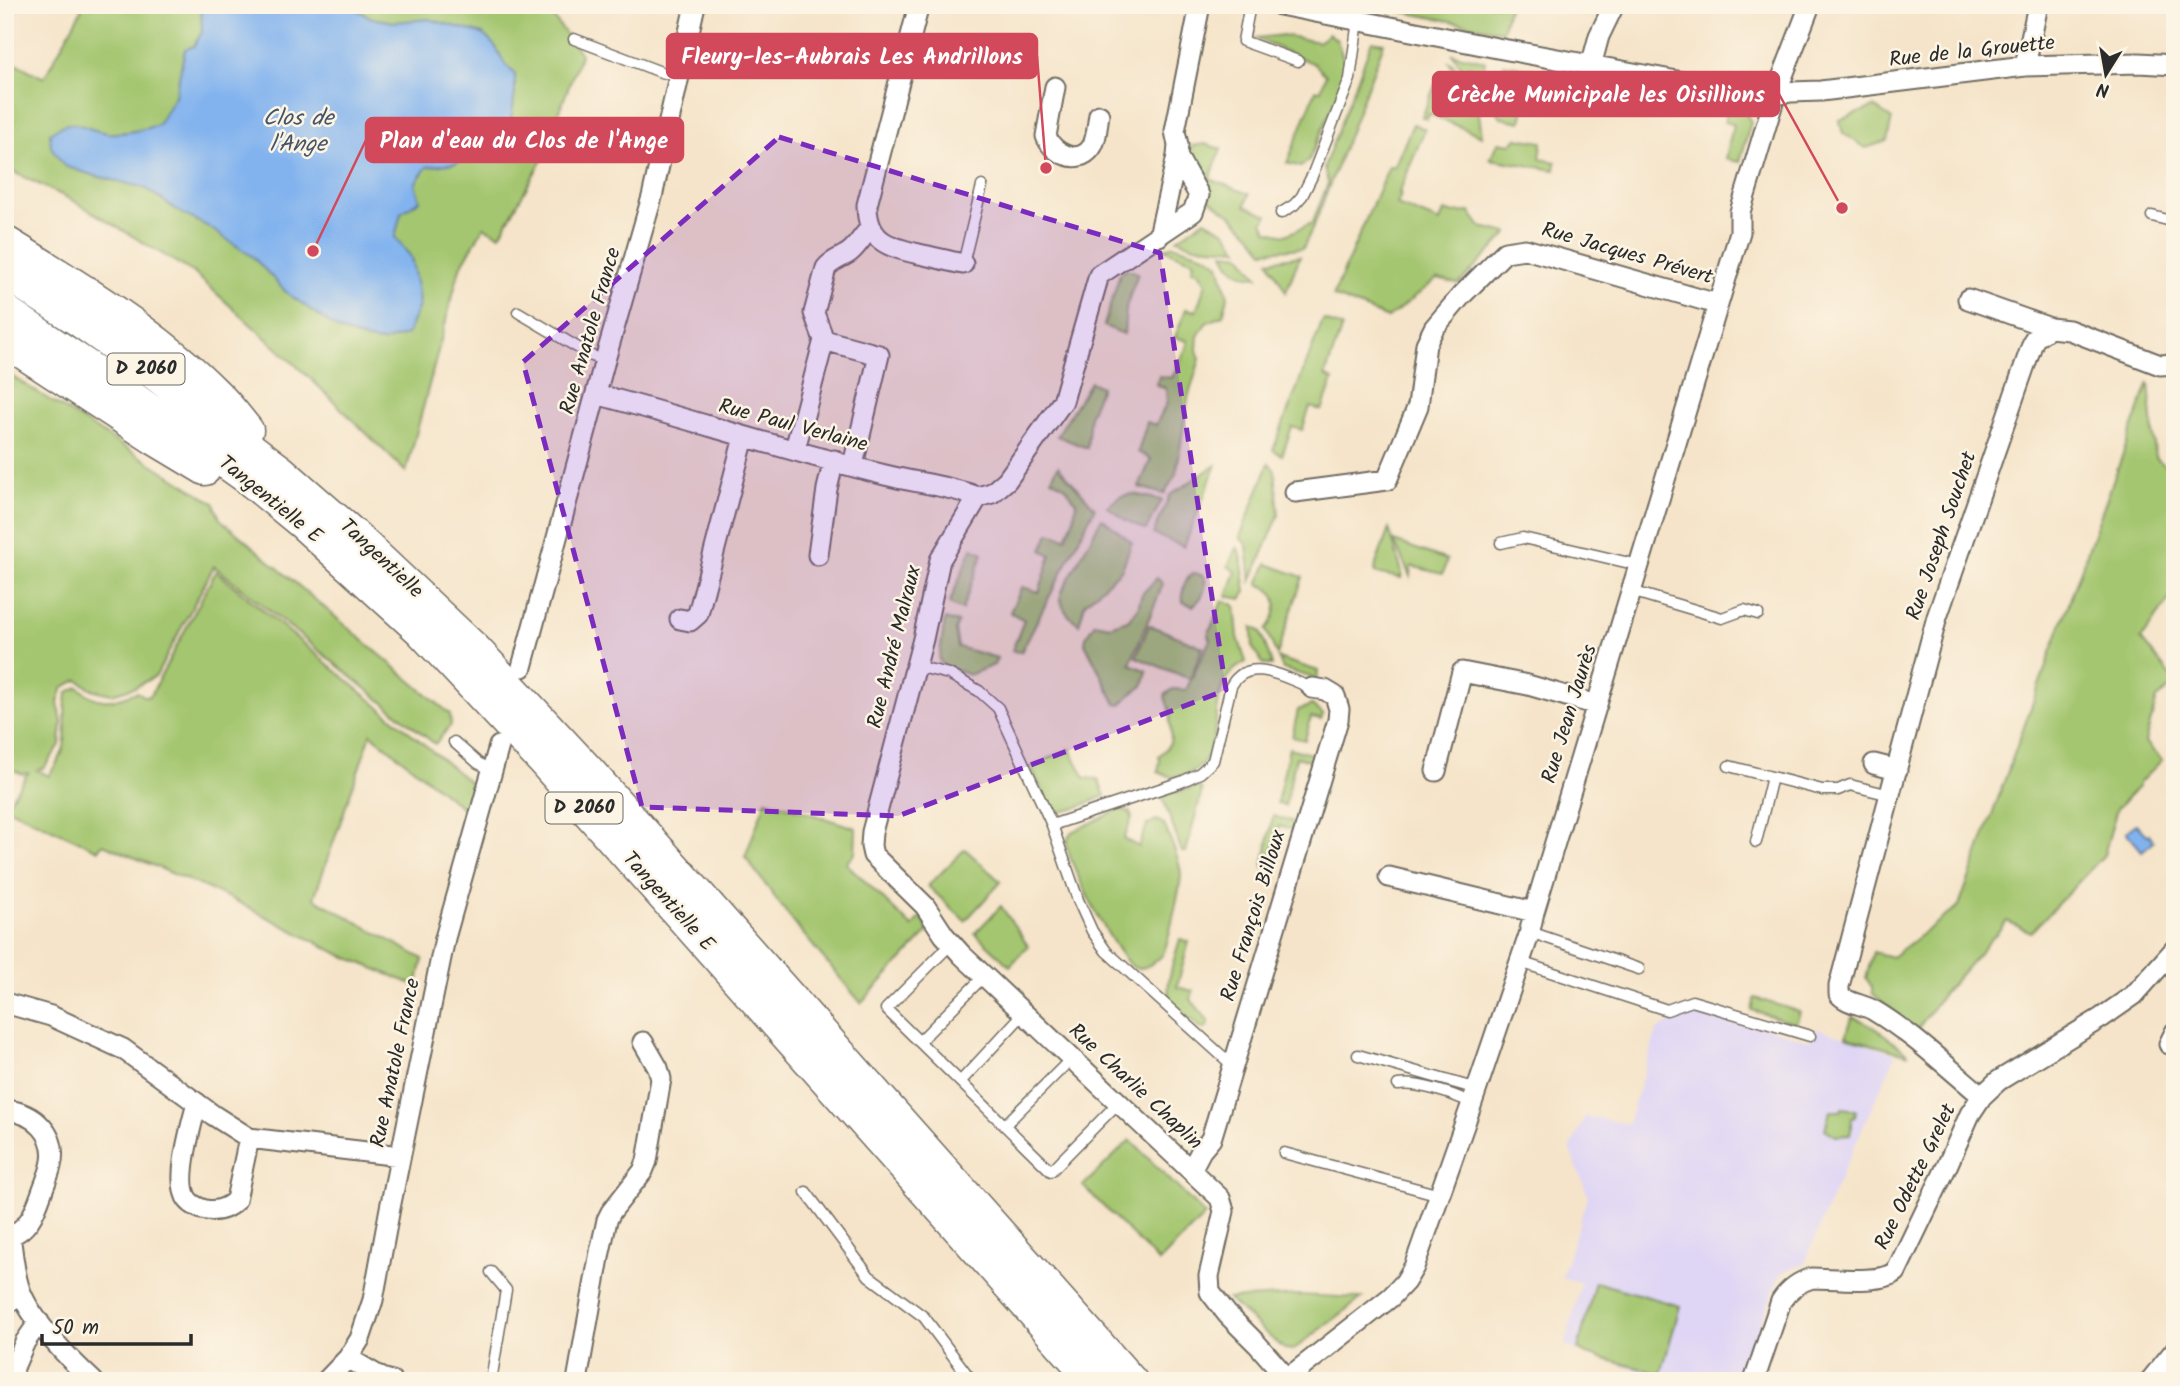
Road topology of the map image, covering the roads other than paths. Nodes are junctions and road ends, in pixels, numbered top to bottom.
1 (695, 5) edge
2 (919, 5) edge
3 (1199, 5) edge
4 (1250, 5) edge
5 (1280, 5) edge
6 (1614, 5) edge
7 (2038, 5) edge
8 (1803, 8) edge
9 (1358, 20) junction
10 (574, 39) dead end
11 (1298, 61) dead end
12 (1591, 65) junction
13 (2175, 65) edge
14 (2025, 66) junction
15 (679, 76) junction
16 (1055, 87) dead end
17 (1775, 96) junction
18 (1099, 115) dead end
19 (1177, 156) junction
20 (982, 186) dead end
21 (1281, 213) dead end
22 (2152, 216) dead end
23 (2175, 222) edge
24 (871, 228) junction
25 (1159, 236) junction
26 (5, 241) edge
27 (963, 264) joint
28 (5, 274) edge
29 (1968, 299) dead end
30 (1717, 304) junction
31 (5, 310) edge
32 (518, 312) dead end
33 (2050, 328) junction
34 (824, 340) junction
35 (5, 342) edge
36 (605, 360) junction
37 (2175, 363) edge
38 (596, 394) junction
39 (744, 437) junction
40 (795, 449) junction
41 (843, 463) junction
42 (282, 471) junction
43 (1295, 492) dead end
44 (978, 497) junction
45 (1501, 543) dead end
46 (818, 555) dead end
47 (1638, 565) junction
48 (1631, 591) junction
49 (1758, 614) dead end
50 (680, 619) dead end
51 (477, 650) joint
52 (916, 666) junction
53 (522, 667) dead end
54 (1312, 688) joint
55 (478, 691) junction
56 (1597, 705) junction
57 (454, 742) dead end
58 (499, 746) dead end
59 (1874, 764) dead end
60 (1729, 766) dead end
61 (1897, 770) junction
62 (492, 771) junction
63 (1436, 771) dead end
64 (1772, 777) junction
65 (1890, 795) junction
66 (1052, 825) junction
67 (1756, 842) dead end
68 (873, 855) joint
69 (1389, 877) dead end
70 (1534, 912) junction
71 (1530, 932) junction
72 (952, 943) junction
73 (2172, 957) edge
74 (1520, 962) junction
75 (1639, 969) dead end
76 (984, 976) junction
77 (5, 1003) edge
78 (1024, 1013) junction
79 (1810, 1036) dead end
80 (920, 1041) junction
81 (643, 1042) dead end
82 (1358, 1055) dead end
83 (1072, 1058) junction
84 (1232, 1065) junction
85 (961, 1082) junction
86 (1398, 1085) dead end
87 (1475, 1096) junction
88 (1982, 1096) junction
89 (1119, 1102) junction
90 (197, 1103) junction
91 (5, 1110) edge
92 (1005, 1125) junction
93 (249, 1138) junction
94 (1284, 1153) dead end
95 (400, 1156) junction
96 (1191, 1170) junction
97 (806, 1192) dead end
98 (1440, 1195) junction
99 (8, 1236) edge
100 (491, 1272) dead end
101 (20, 1290) junction
102 (5, 1307) edge
103 (39, 1322) junction
104 (2175, 1350) edge
105 (348, 1358) junction
106 (1285, 1380) edge
107 (8, 1381) edge
108 (93, 1381) edge
109 (326, 1381) edge
110 (392, 1381) edge
111 (491, 1381) edge
112 (577, 1381) edge
113 (972, 1381) edge
114 (1093, 1381) edge
115 (1132, 1381) edge
116 (1754, 1381) edge
117 (2150, 1381) edge

1 - 15 street, Rue Anatole France
2 - 24 street
3 - 19 street
4 - 11 lane
5 - 9 street, Rue de la Grouette
6 - 12 street
7 - 14 street
8 - 17 street, Rue Jean Jaurès
9 - 12 street, Rue de la Grouette
9 - 21 lane
10 - 15 lane
12 - 17 street, Rue de la Grouette
13 - 14 street, Rue de la Grouette
14 - 17 street, Rue de la Grouette
15 - 36 street, Rue Anatole France
16 - 18 street
17 - 30 street, Rue Jean Jaurès
19 - 25 street
19 - 25 street, Rue André Malraux
20 - 27 lane
22 - 23 lane
24 - 27 street
24 - 34 street
25 - 44 street, Rue André Malraux
26 - 42 main road
28 - 42 main road, Tangentielle E / D 2060
29 - 33 street
30 - 43 street, Rue Jacques Prévert
30 - 47 street, Rue Jean Jaurès
31 - 55 main road, Tangentielle E / D 2060
32 - 36 lane
33 - 37 street
33 - 61 street, Rue Joseph Souchet
34 - 40 street
34 - 41 street
35 - 55 main road
36 - 38 street, Rue Anatole France
38 - 39 street, Rue Paul Verlaine
38 - 53 street, Rue Anatole France
39 - 40 street, Rue Paul Verlaine
39 - 50 street
40 - 41 street, Rue Paul Verlaine
41 - 44 street, Rue Paul Verlaine
41 - 46 street
42 - 51 main road, Tangentielle / D 2060
44 - 52 street, Rue André Malraux
45 - 47 lane
47 - 48 street, Rue Jean Jaurès
48 - 49 lane
48 - 56 street, Rue Jean Jaurès
51 - 115 main road, Tangentielle E / D 2060
52 - 66 lane
52 - 68 street, Rue André Malraux
54 - 66 lane
54 - 84 street, Rue François Billoux
55 - 114 main road, Tangentielle E / D 2060
56 - 63 street
56 - 70 street, Rue Jean Jaurès
57 - 62 lane
58 - 62 street, Rue Anatole France
59 - 61 street
60 - 64 lane
61 - 65 street, Rue Joseph Souchet
62 - 95 street, Rue Anatole France
64 - 65 lane
64 - 67 lane
65 - 88 street, Rue Joseph Souchet
66 - 84 lane
68 - 72 street, Rue Charlie Chaplin
69 - 70 street
70 - 71 street, Rue Jean Jaurès
71 - 74 street, Rue Jean Jaurès
71 - 75 lane
72 - 76 street, Rue Charlie Chaplin
72 - 80 lane
73 - 88 street, Rue Odette Grelet
74 - 79 lane
74 - 87 street, Rue Jean Jaurès
76 - 78 street, Rue Charlie Chaplin
76 - 80 lane
77 - 90 street
78 - 83 street, Rue Charlie Chaplin
78 - 85 lane
80 - 85 lane
81 - 112 street
82 - 87 lane
83 - 89 street, Rue Charlie Chaplin
83 - 92 lane
84 - 96 street, Rue François Billoux
85 - 92 lane
86 - 87 lane
87 - 98 street, Rue Jean Jaurès
88 - 116 street, Rue Odette Grelet
89 - 92 lane
89 - 96 street, Rue Charlie Chaplin
90 - 93 street
90 - 93 street
91 - 99 street
93 - 95 street
94 - 98 lane
95 - 105 street, Rue Anatole France
96 - 106 street, Rue Charlie Chaplin
97 - 113 lane
98 - 106 street, Rue Jean Jaurès
99 - 101 street
100 - 111 lane
101 - 102 street
101 - 103 street
103 - 107 street
103 - 108 street
104 - 117 street
105 - 109 street, Rue Anatole France
105 - 110 street

